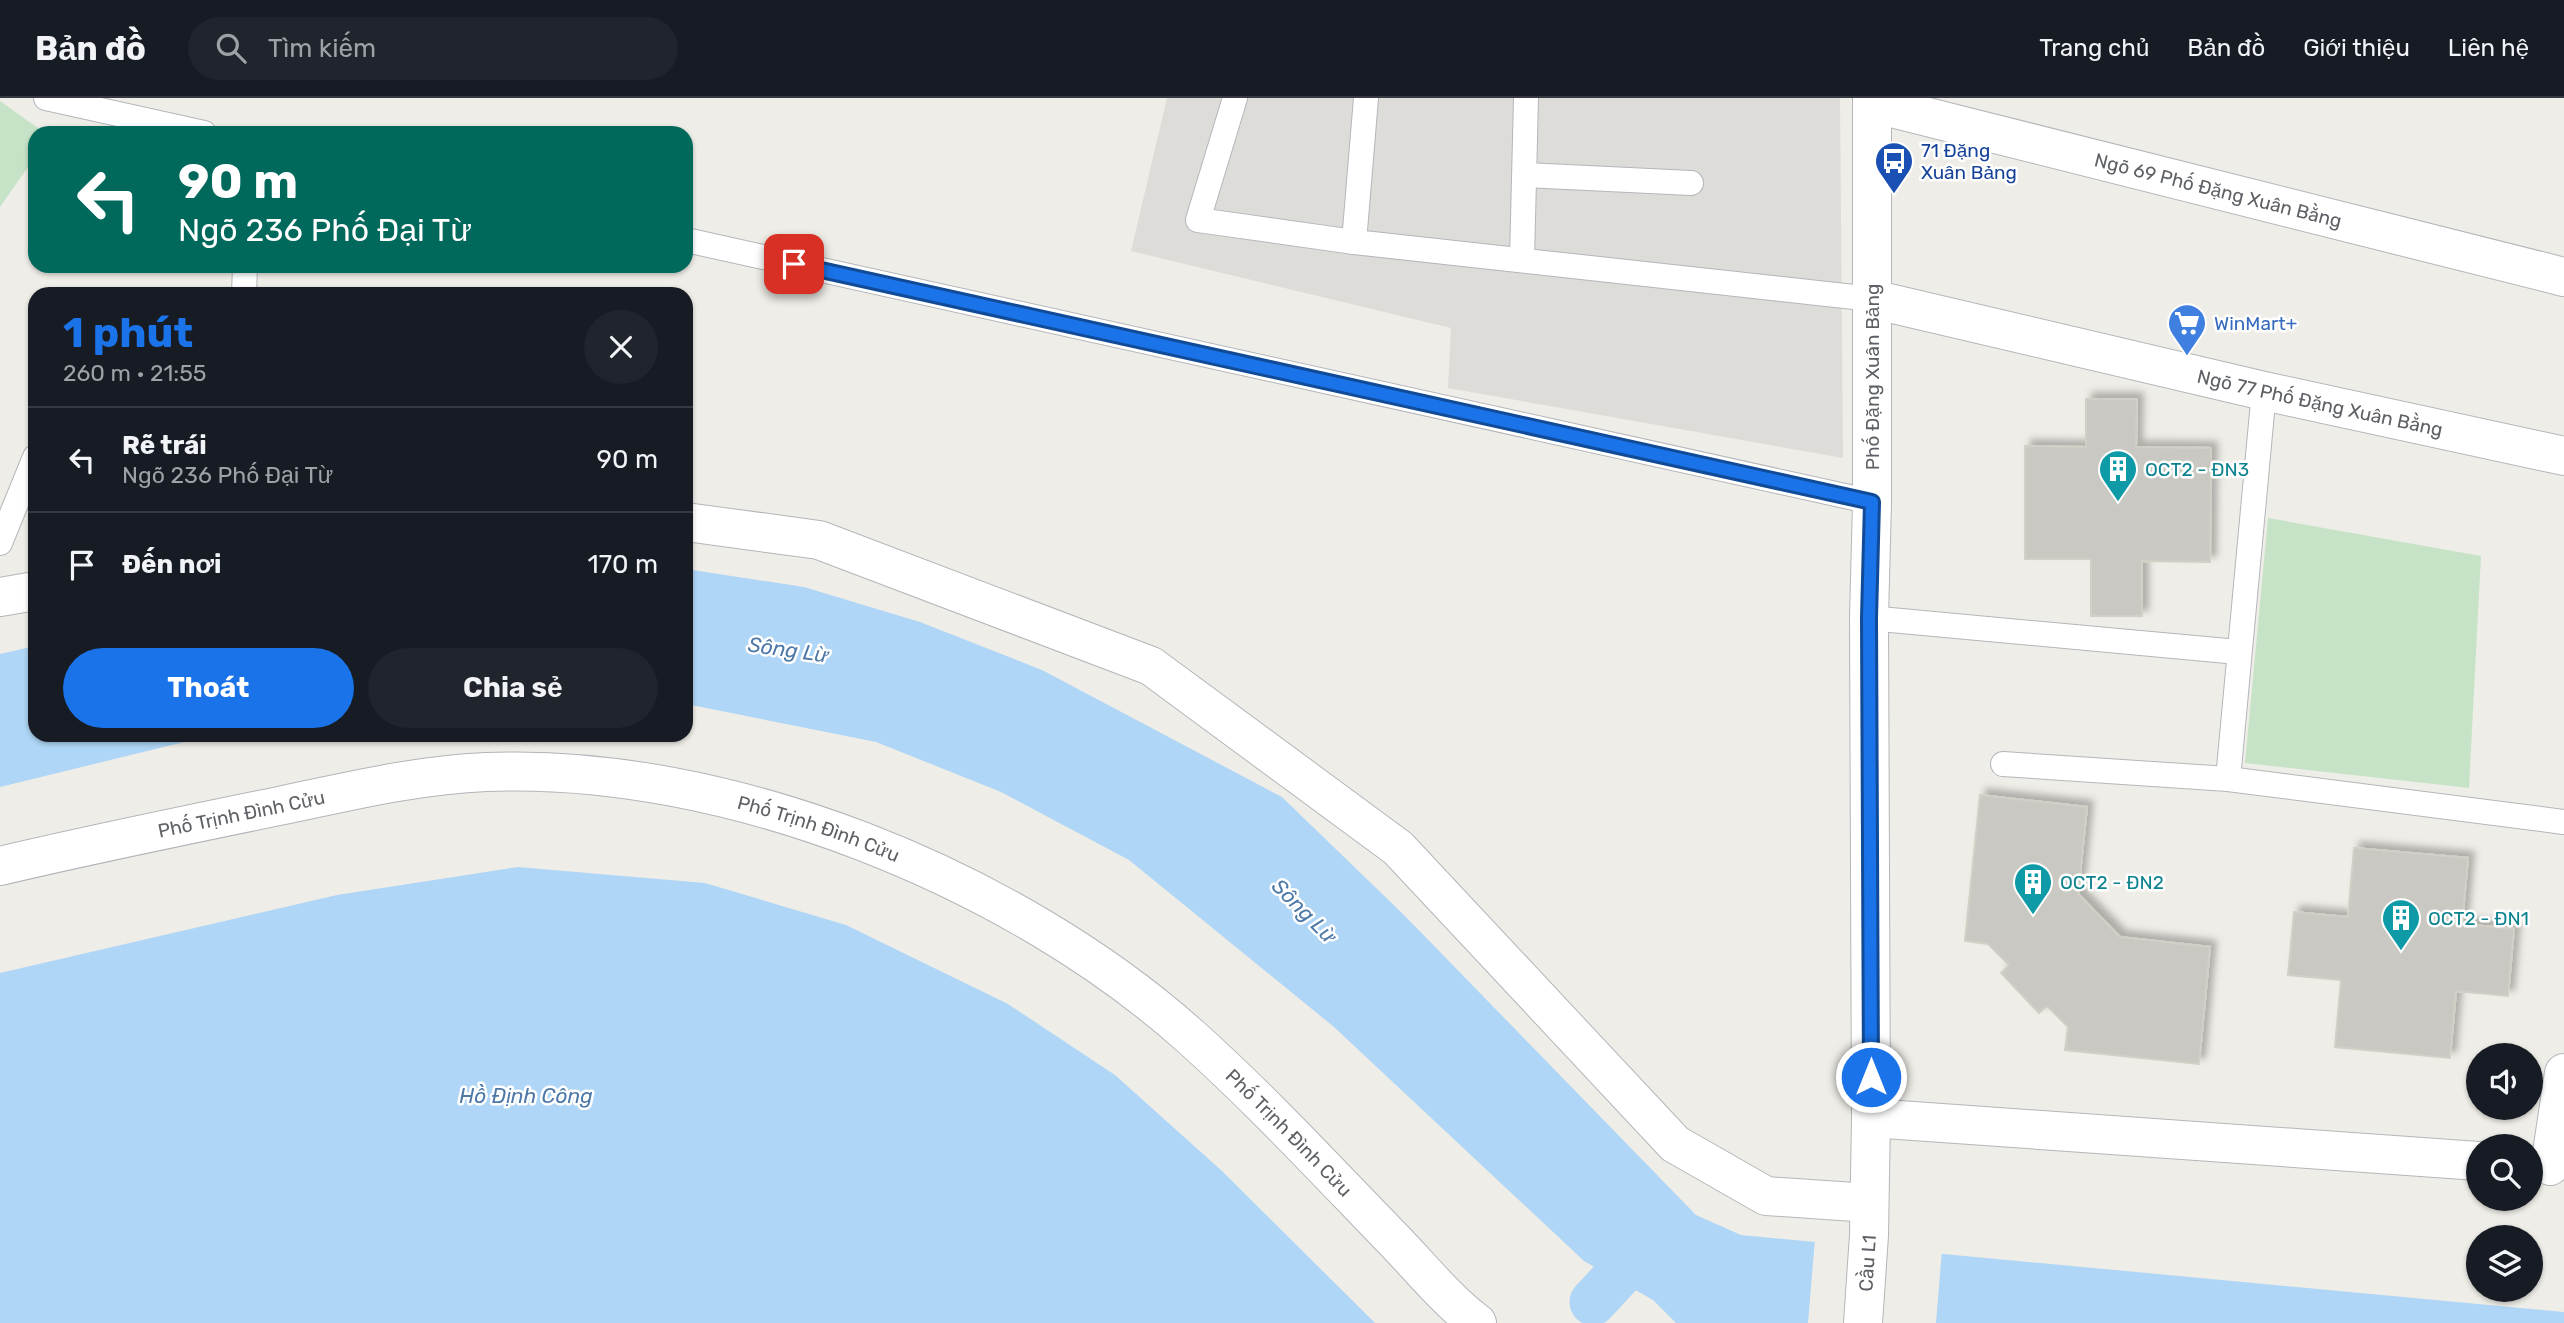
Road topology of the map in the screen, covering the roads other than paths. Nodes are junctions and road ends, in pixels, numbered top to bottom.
1 (46, 98) edge
2 (1235, 98) edge
3 (1366, 98) edge
4 (1526, 98) edge
5 (1872, 101) edge
6 (172, 126) edge
7 (1525, 174) junction
8 (1691, 183) dead end
9 (693, 242) edge
10 (1354, 242) junction
11 (1522, 260) junction
12 (2564, 277) edge
13 (1872, 299) junction
14 (2264, 391) junction
15 (2564, 456) edge
16 (28, 474) edge
17 (1872, 502) junction
18 (693, 523) edge
19 (0, 542) edge
20 (28, 592) edge
21 (0, 597) edge
22 (1869, 618) junction
23 (2238, 652) junction
24 (2003, 764) dead end
25 (2228, 779) junction
26 (2564, 822) edge
27 (0, 866) edge
28 (2564, 1073) edge
29 (1871, 1118) junction
30 (2466, 1160) edge
31 (2548, 1166) edge
32 (1869, 1219) junction
33 (1477, 1323) edge
34 (1863, 1323) edge

1 - 6 lane
2 - 10 lane
3 - 10 lane
4 - 7 lane
5 - 12 street, Ngõ 69 Phố Đặng Xuân Bằng
5 - 13 street, Phố Đặng Xuân Bảng
7 - 8 lane
7 - 11 lane
9 - 17 lane
10 - 11 lane
11 - 13 lane
13 - 14 street, Ngõ 77 Phố Đặng Xuân Bằng
13 - 17 street, Phố Đặng Xuân Bảng
14 - 15 street, Ngõ 77 Phố Đặng Xuân Bằng
14 - 23 lane
16 - 19 lane
17 - 22 street, Phố Đặng Xuân Bảng
18 - 32 street
20 - 21 street
22 - 23 lane
22 - 29 street, Phố Đặng Xuân Bảng
23 - 25 lane
24 - 25 lane
25 - 26 lane
27 - 33 street, Phố Trịnh Đình Cửu
28 - 31 street
29 - 30 street
29 - 32 street, Phố Đặng Xuân Bảng
32 - 34 street, Cầu L1

